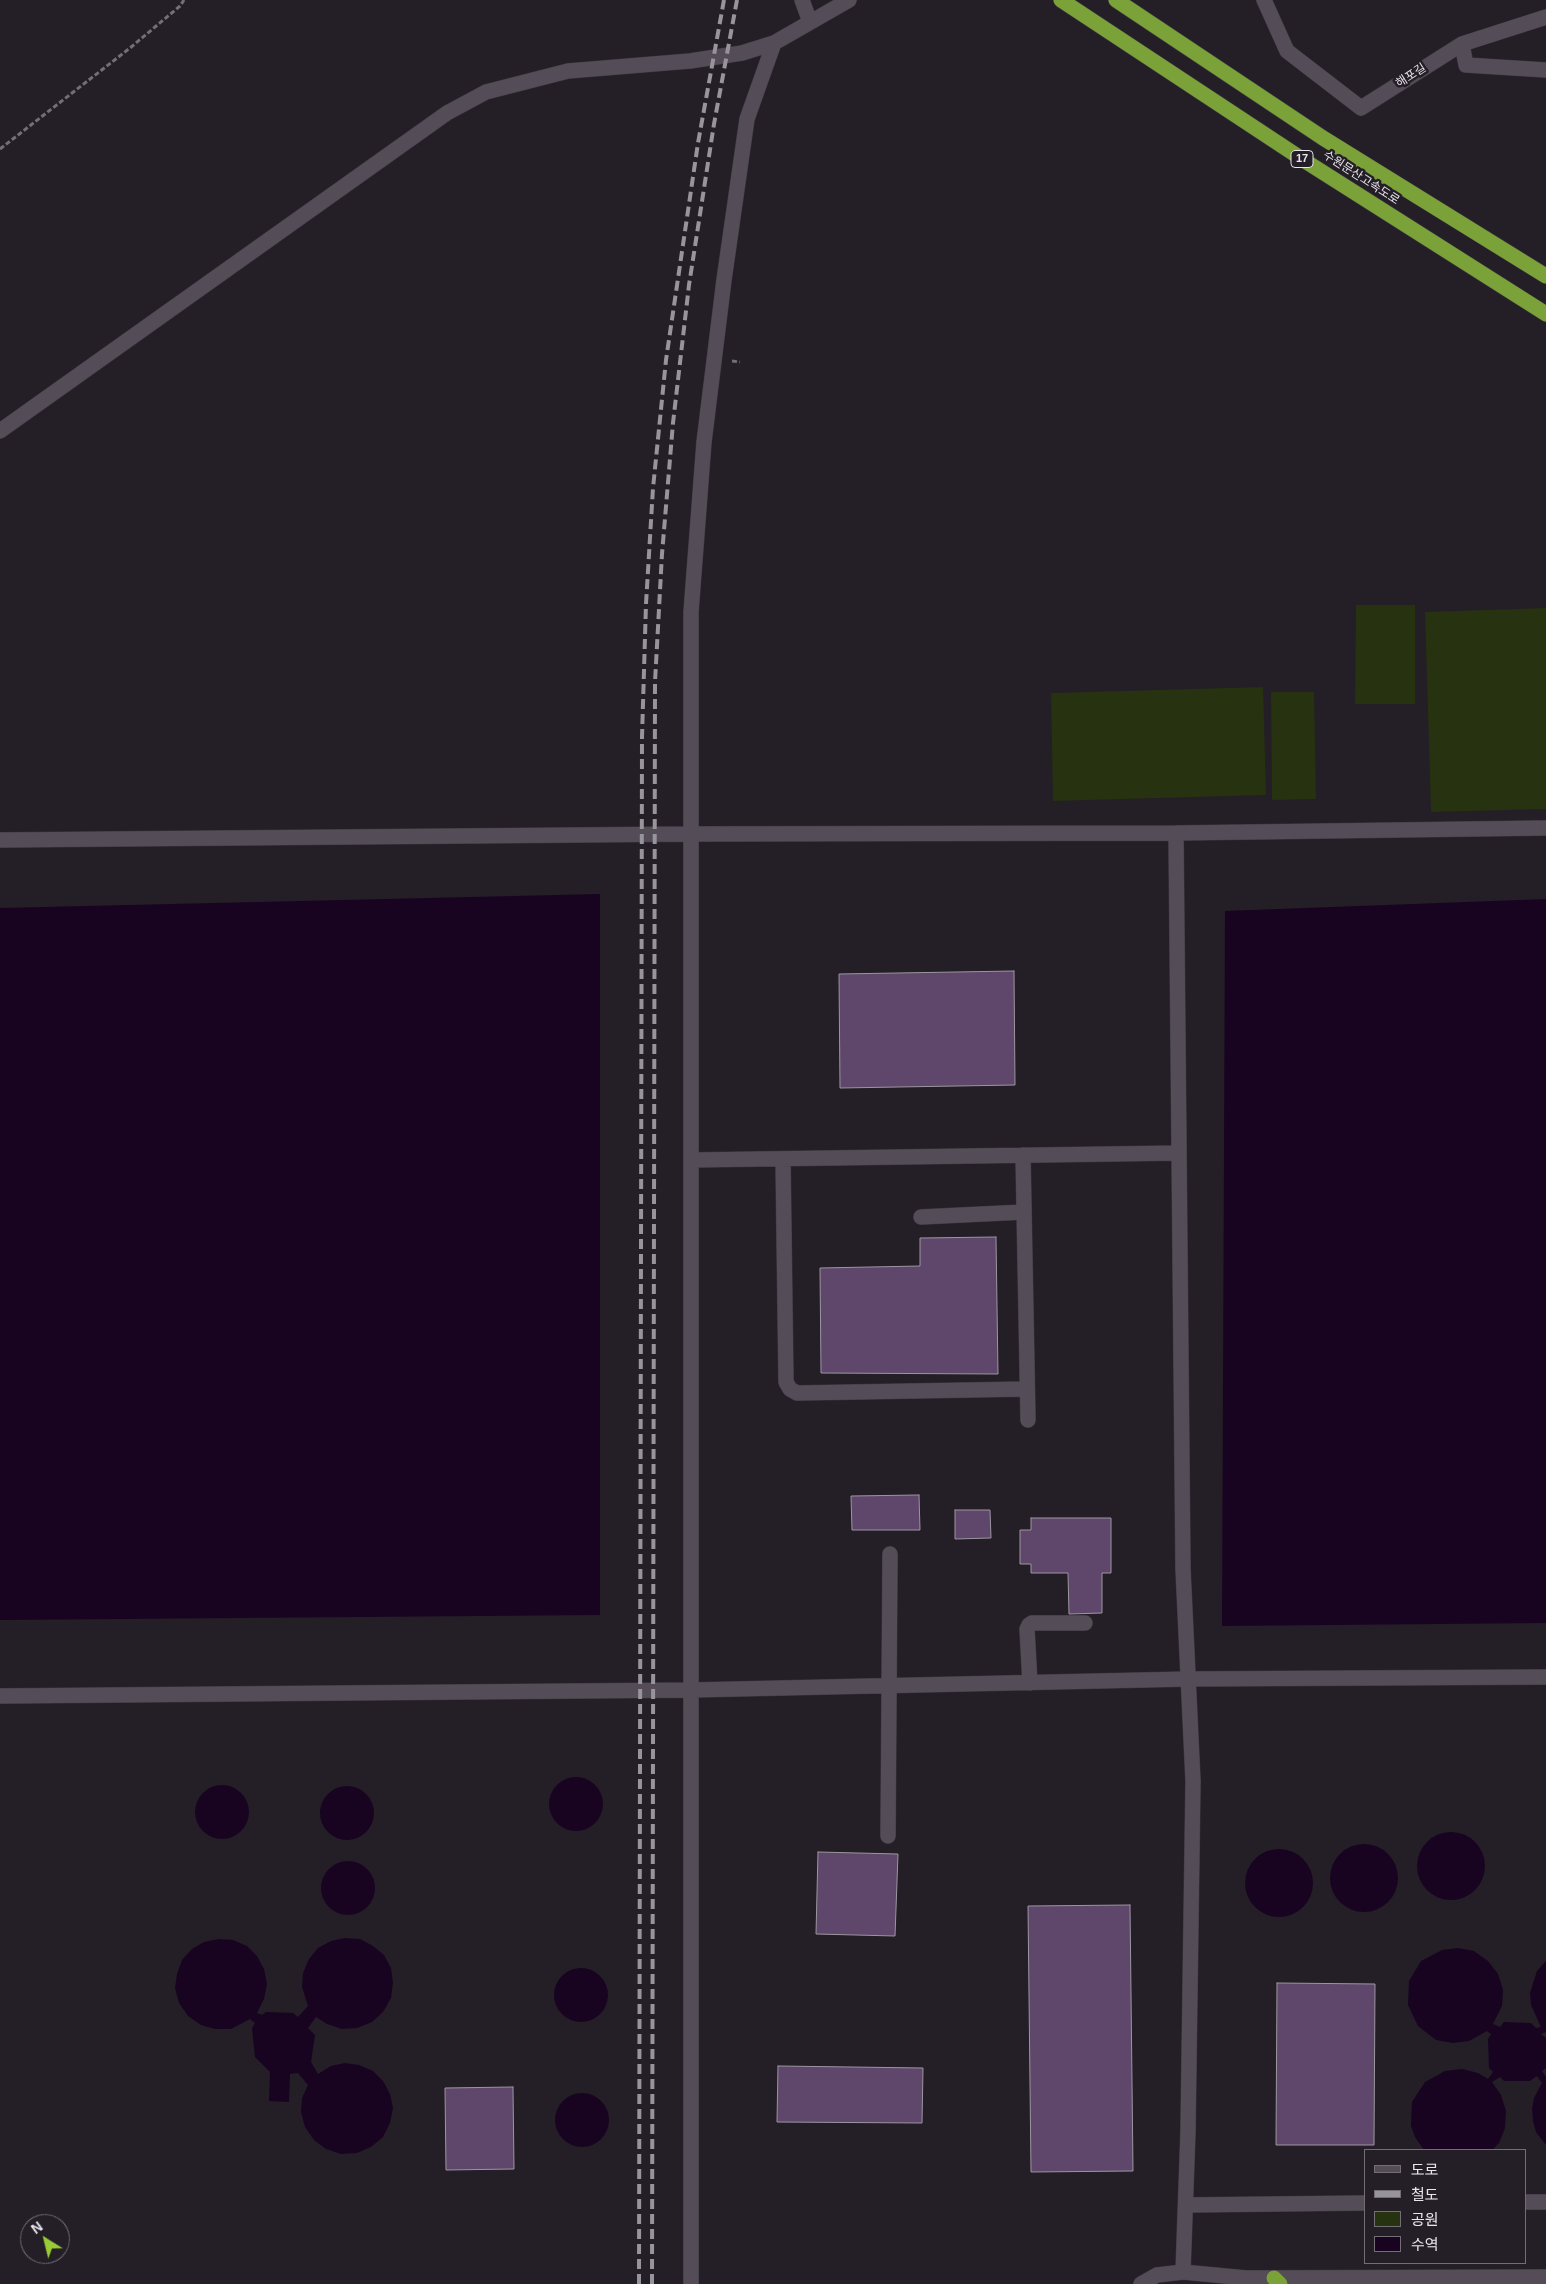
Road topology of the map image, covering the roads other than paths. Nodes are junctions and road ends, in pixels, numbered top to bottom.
1 (802, 0) edge
2 (849, 0) edge
3 (1061, 0) edge
4 (1116, 0) edge
5 (1264, 0) edge
6 (1546, 16) edge
7 (810, 22) junction
8 (774, 43) junction
9 (1462, 44) junction
10 (1546, 70) edge
11 (1546, 276) edge
12 (1546, 314) edge
13 (0, 431) edge
14 (1546, 828) edge
15 (1176, 833) junction
16 (691, 834) junction
17 (0, 840) edge
18 (1179, 1153) junction
19 (1023, 1156) junction
20 (783, 1159) junction
21 (691, 1160) junction
22 (1024, 1212) junction
23 (920, 1217) dead end
24 (1028, 1389) junction
25 (1028, 1420) dead end
26 (890, 1554) dead end
27 (1086, 1623) dead end
28 (1546, 1677) edge
29 (1188, 1679) junction
30 (1030, 1683) junction
31 (890, 1686) junction
32 (691, 1690) junction
33 (0, 1696) edge
34 (888, 1836) dead end
35 (1526, 2202) edge
36 (1546, 2202) edge
37 (1364, 2203) edge
38 (1186, 2205) junction
39 (1183, 2272) junction
40 (1546, 2277) edge
41 (1277, 2281) edge
42 (691, 2284) edge
43 (1141, 2284) edge

1 - 7 street
2 - 7 street
3 - 12 highway, 수원문산고속도로 / 17
4 - 11 highway, 수원문산고속도로 / 17
5 - 9 street, 해포길
6 - 9 street, 해포길
7 - 8 street
8 - 13 street
8 - 16 street
9 - 10 street
14 - 15 street
15 - 16 street
15 - 18 street
16 - 17 street
16 - 21 street
18 - 19 street
18 - 29 street
19 - 20 street
19 - 22 street
20 - 21 street
20 - 24 street
21 - 32 street
22 - 23 street
22 - 24 street
24 - 25 street
26 - 31 street
27 - 30 street
28 - 29 street
29 - 30 street
29 - 38 street
30 - 31 street
31 - 32 street
31 - 34 street
32 - 33 street
32 - 42 street
35 - 36 street
37 - 38 street
38 - 39 street
39 - 41 street
39 - 43 street
40 - 41 street

